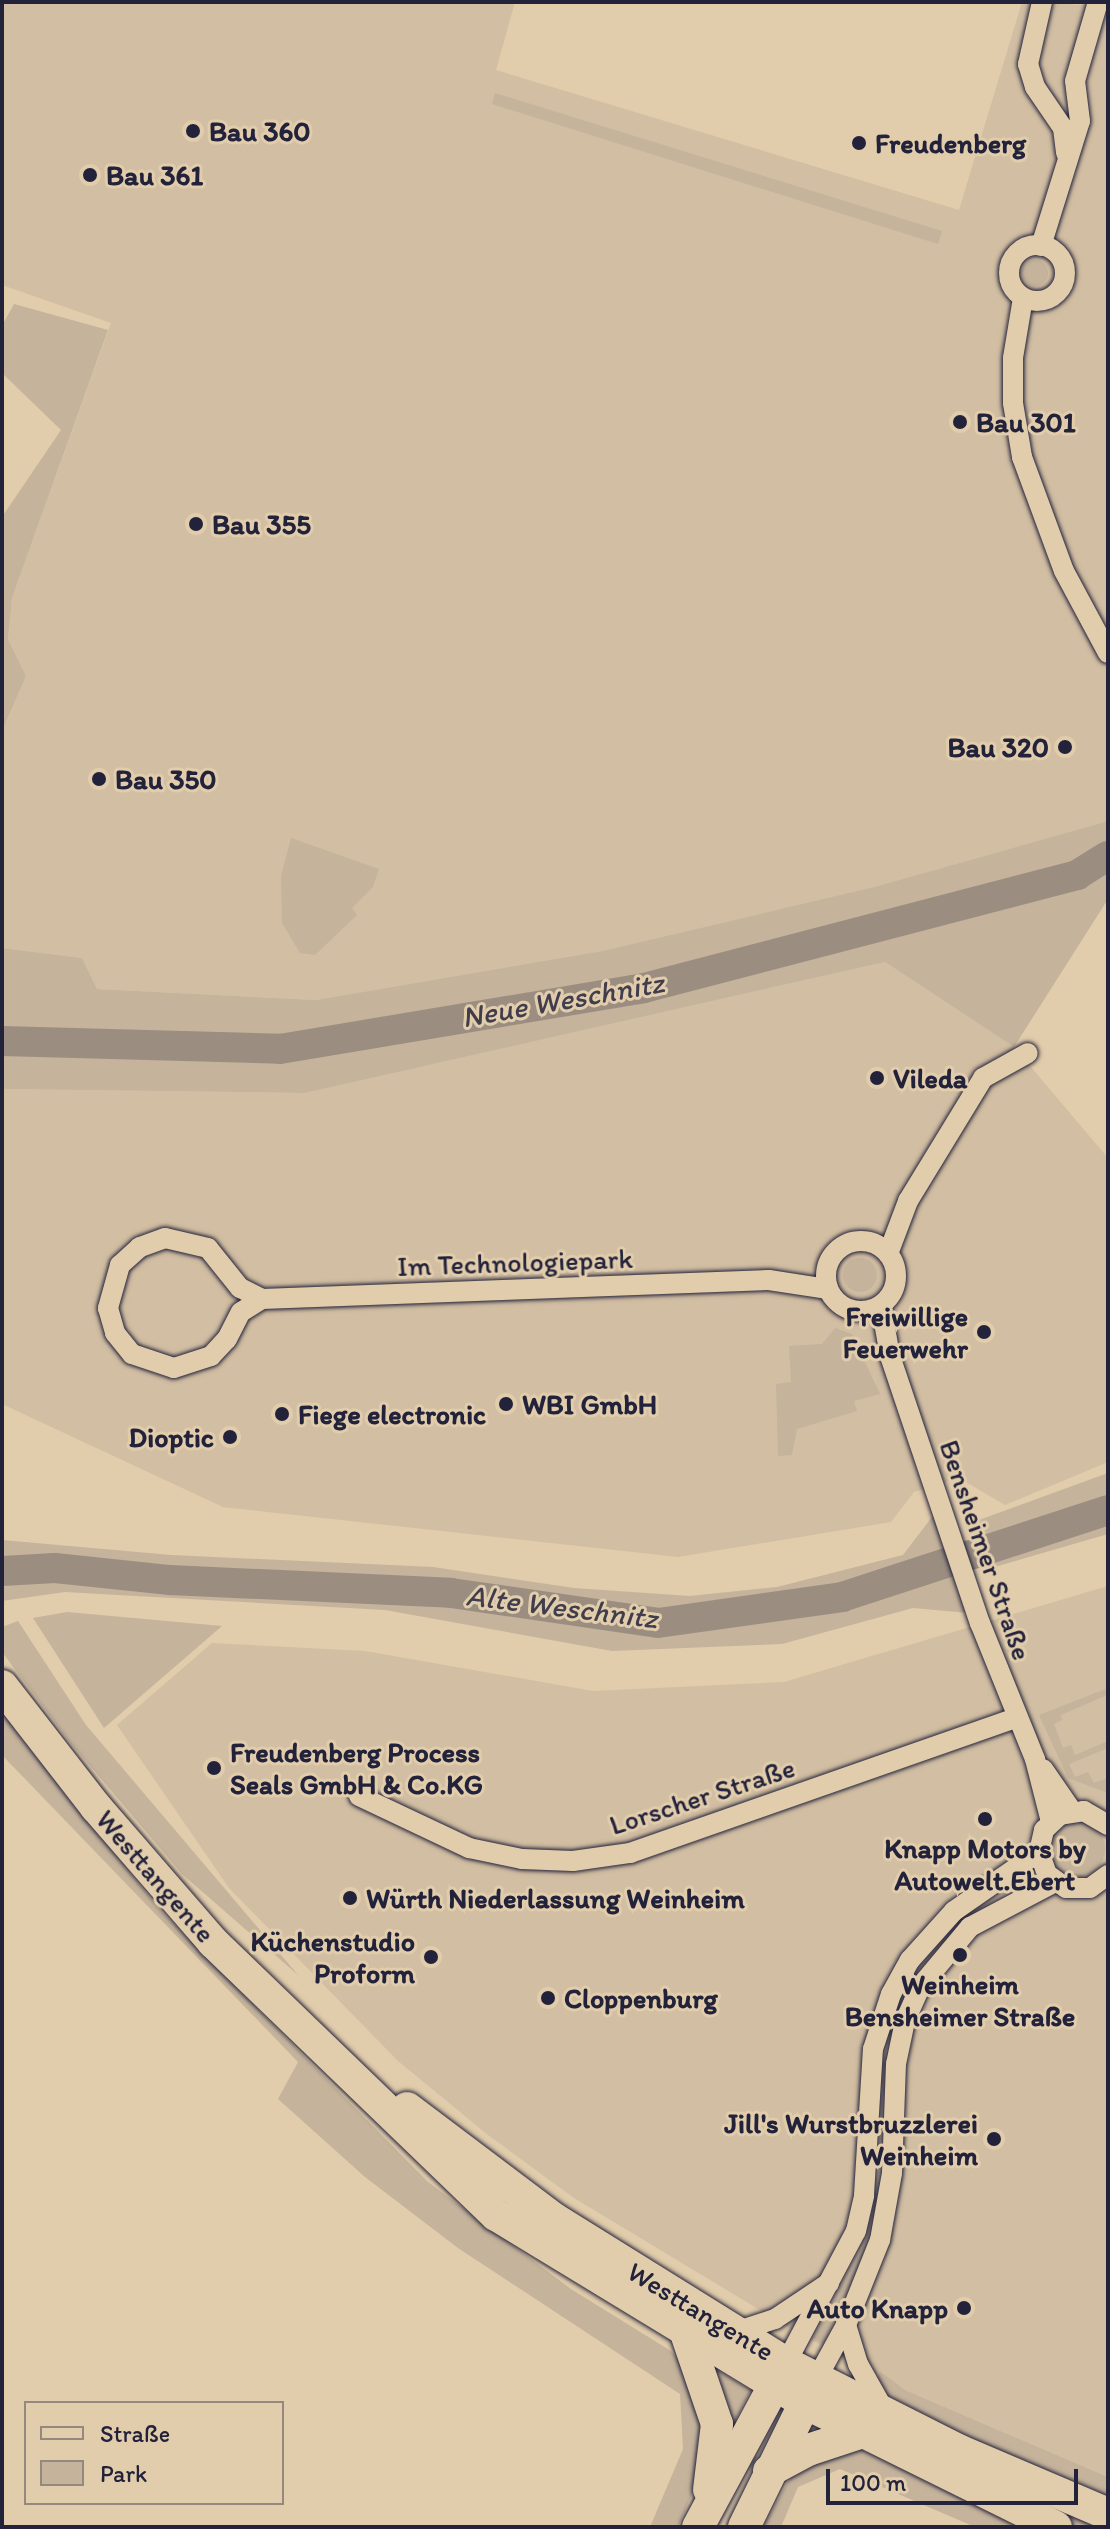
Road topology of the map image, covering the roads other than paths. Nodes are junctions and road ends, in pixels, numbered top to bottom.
1 (1042, 2) edge
2 (1098, 2) edge
3 (1066, 153) junction
4 (1041, 246) junction
5 (1023, 298) junction
6 (1108, 653) edge
7 (1028, 1053) dead end
8 (908, 1201) junction
9 (870, 1242) junction
10 (888, 1254) junction
11 (827, 1268) junction
12 (769, 1280) junction
13 (828, 1289) junction
14 (262, 1299) junction
15 (881, 1305) junction
16 (861, 1312) junction
17 (890, 1356) junction
18 (2, 1686) edge
19 (1016, 1718) junction
20 (1035, 1759) junction
21 (359, 1796) dead end
22 (1072, 1811) junction
23 (1051, 1822) junction
24 (1107, 1822) edge
25 (1039, 1852) junction
26 (1105, 1881) edge
27 (1055, 1882) junction
28 (327, 2049) junction
29 (835, 2278) junction
30 (846, 2325) junction
31 (735, 2332) junction
32 (687, 2336) junction
33 (780, 2374) junction
34 (811, 2392) junction
35 (887, 2415) junction
36 (860, 2433) junction
37 (769, 2471) junction
38 (1108, 2514) edge
39 (703, 2516) edge
40 (744, 2527) edge
41 (1056, 2527) edge

1 - 3 street
2 - 3 street
3 - 4 street
4 - 5 street
4 - 5 street
5 - 6 street
7 - 8 street
8 - 9 street
8 - 10 street
9 - 10 street
9 - 11 street
10 - 15 street, Bensheimer Straße
11 - 12 street, Im Technologiepark
11 - 13 street
12 - 13 street, Im Technologiepark
12 - 14 street, Im Technologiepark
13 - 16 street, Bensheimer Straße
14 - 14 street
15 - 16 street
15 - 17 street, Bensheimer Straße
16 - 17 street, Bensheimer Straße
17 - 19 street, Bensheimer Straße
18 - 28 main road, Westtangente
19 - 20 street, Bensheimer Straße
19 - 21 street, Lorscher Straße
20 - 22 street, Bensheimer Straße
20 - 23 street, Bensheimer Straße
22 - 23 street
22 - 24 street
23 - 25 street
25 - 27 street
25 - 29 street
26 - 27 street
27 - 30 street
28 - 31 main road, Westtangente
28 - 32 main road, Westtangente
29 - 31 street
29 - 33 street
30 - 34 street
30 - 35 street
31 - 33 main road, Westtangente
32 - 33 main road, Westtangente
32 - 39 main road
33 - 34 main road, Westtangente
33 - 39 main road
34 - 35 main road, Westtangente
34 - 36 main road, Westtangente
34 - 37 main road
35 - 38 main road, Westtangente
36 - 37 main road
36 - 41 main road, Westtangente
37 - 40 main road

